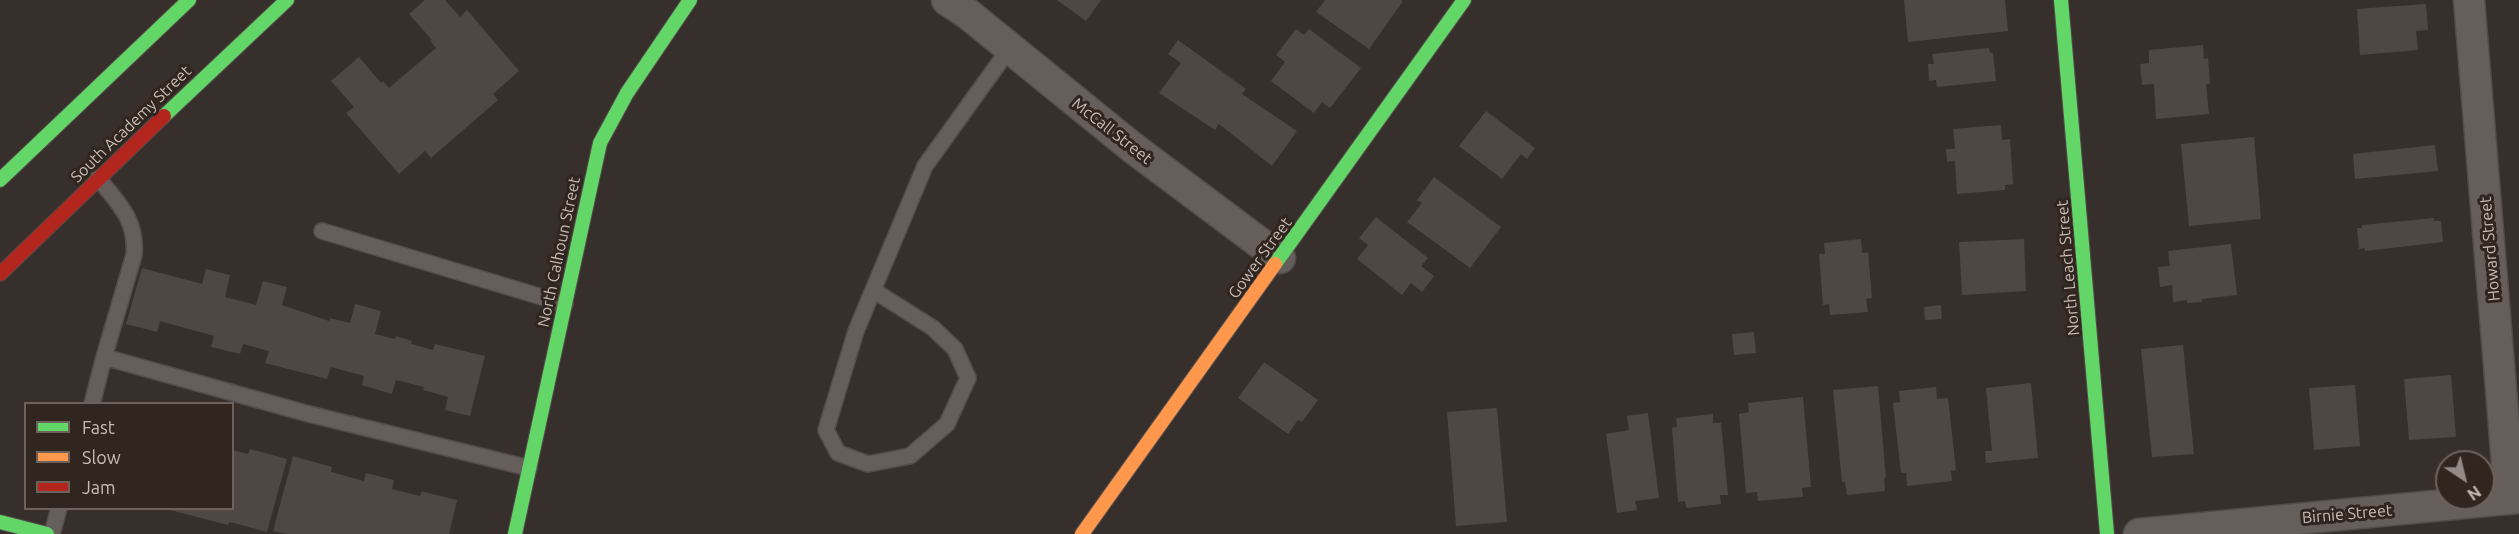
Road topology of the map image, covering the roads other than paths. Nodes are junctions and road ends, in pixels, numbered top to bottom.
1 (189, 0) edge
2 (287, 0) edge
3 (690, 0) edge
4 (947, 0) edge
5 (1464, 0) edge
6 (2061, 0) edge
7 (2469, 0) edge
8 (1009, 49) junction
9 (98, 178) junction
10 (0, 180) edge
11 (322, 231) dead end
12 (1280, 258) junction
13 (0, 274) edge
14 (873, 290) junction
15 (565, 303) junction
16 (104, 357) junction
17 (93, 402) edge
18 (529, 468) junction
19 (2515, 498) edge
20 (58, 510) edge
21 (0, 522) edge
22 (47, 534) edge
23 (52, 534) edge
24 (515, 534) edge
25 (1082, 534) edge
26 (2107, 534) edge
27 (2139, 534) edge

1 - 10 main road
2 - 9 main road, South Academy Street
3 - 15 main road, North Calhoun Street
4 - 8 street, McCall Street
5 - 12 main road, Gower Street
6 - 26 main road, North Leach Street
7 - 19 street, Howard Street
8 - 12 street, McCall Street
8 - 14 lane
9 - 13 main road, South Academy Street
9 - 16 lane
11 - 15 lane
12 - 25 main road, Gower Street
14 - 14 lane
15 - 18 main road, North Calhoun Street
16 - 17 lane
16 - 18 lane
18 - 24 main road, North Calhoun Street
19 - 27 street, Birnie Street
20 - 23 lane
21 - 22 main road

